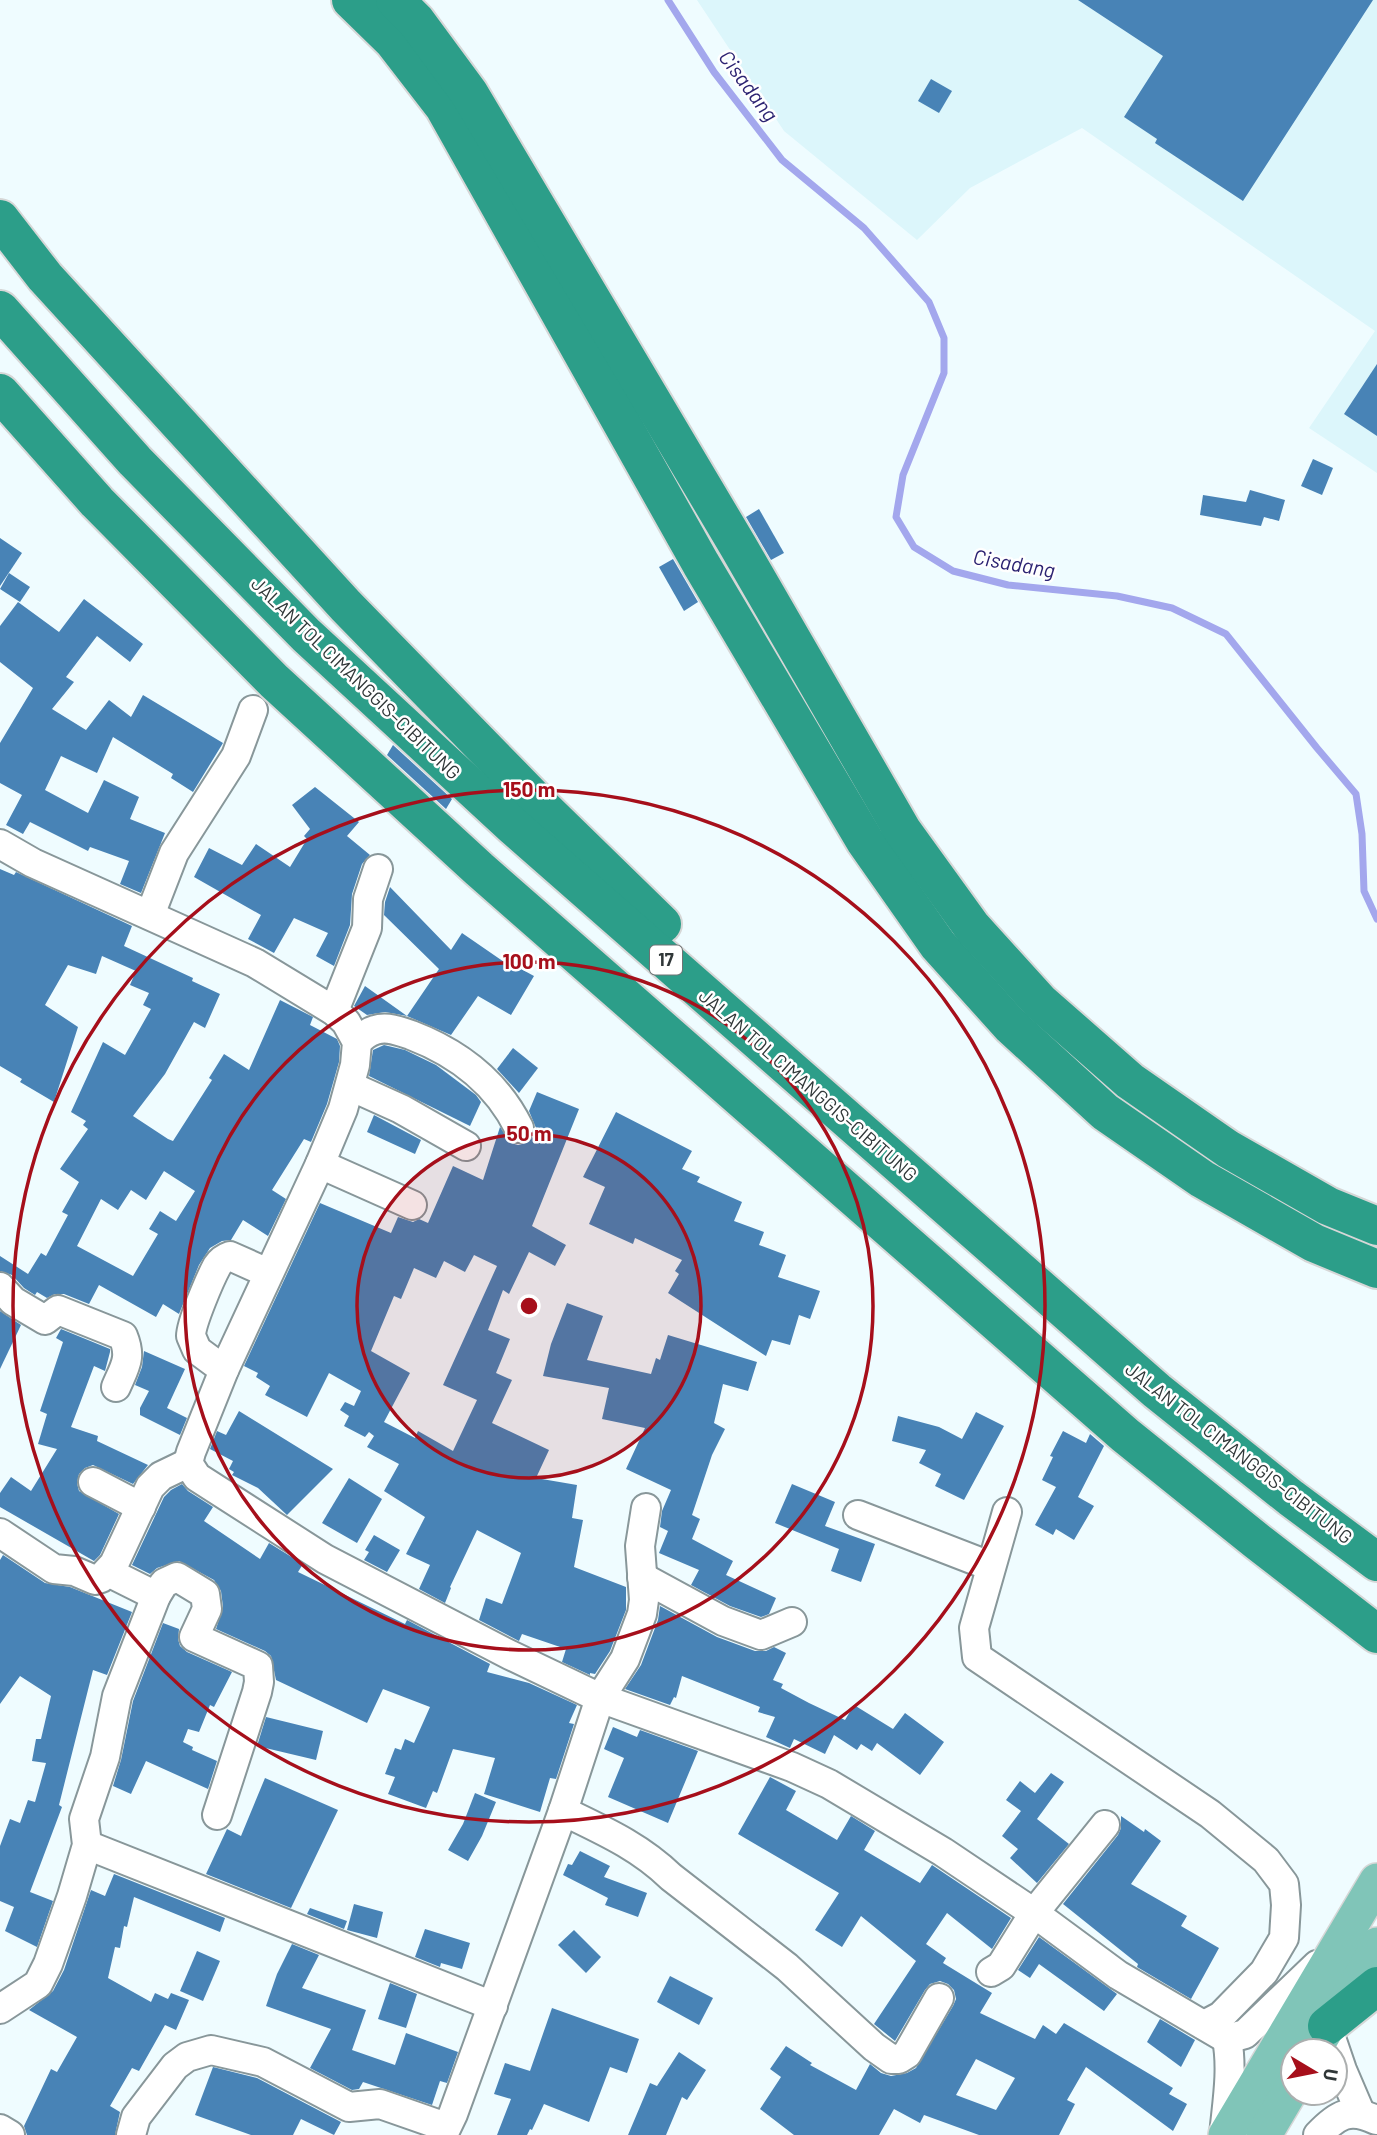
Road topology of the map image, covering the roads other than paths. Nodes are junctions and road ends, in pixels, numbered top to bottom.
1 (351, 0) edge
2 (395, 0) edge
3 (0, 219) edge
4 (0, 310) edge
5 (0, 393) edge
6 (253, 710) dead end
7 (0, 844) edge
8 (378, 869) dead end
9 (150, 915) junction
10 (334, 1011) junction
11 (357, 1042) junction
12 (350, 1086) junction
13 (519, 1128) dead end
14 (466, 1146) dead end
15 (320, 1164) junction
16 (412, 1205) dead end
17 (1377, 1226) edge
18 (971, 1228) junction
19 (1377, 1269) edge
20 (268, 1273) junction
21 (0, 1287) edge
22 (224, 1370) junction
23 (116, 1387) dead end
24 (188, 1463) junction
25 (93, 1482) dead end
26 (141, 1507) junction
27 (646, 1508) dead end
28 (1007, 1511) dead end
29 (858, 1515) dead end
30 (0, 1533) edge
31 (1377, 1562) edge
32 (990, 1566) junction
33 (108, 1572) junction
34 (642, 1577) junction
35 (156, 1596) junction
36 (792, 1622) dead end
37 (1377, 1634) edge
38 (600, 1698) junction
39 (563, 1811) junction
40 (217, 1815) dead end
41 (1105, 1825) dead end
42 (86, 1845) junction
43 (1377, 1881) edge
44 (1034, 1913) junction
45 (1338, 1944) junction
46 (1377, 1945) edge
47 (992, 1972) dead end
48 (1377, 1986) edge
49 (939, 1998) dead end
50 (493, 2006) junction
51 (0, 2009) edge
52 (1215, 2032) junction
53 (1321, 2037) edge
54 (1322, 2037) edge
55 (1349, 2082) edge
56 (1280, 2107) edge
57 (1369, 2116) edge
58 (0, 2129) edge
59 (445, 2131) edge
60 (10, 2135) edge
61 (131, 2135) edge
62 (1225, 2135) edge
63 (1264, 2135) edge
64 (1318, 2135) edge

1 - 19 highway
2 - 17 highway
3 - 18 highway
4 - 18 highway, JALAN TOL CIMANGGIS–CIBITUNG / 17
5 - 37 highway
6 - 9 street
7 - 9 street
8 - 10 street
9 - 10 street
10 - 11 street
11 - 12 street
11 - 13 street
12 - 14 street
12 - 15 street
15 - 16 street
15 - 20 street
18 - 31 highway, JALAN TOL CIMANGGIS–CIBITUNG / 17
20 - 22 street
20 - 22 street
21 - 23 street
22 - 24 street
24 - 26 street
24 - 38 street
25 - 26 street
26 - 33 street
27 - 34 street
28 - 32 street
29 - 32 street
30 - 33 street
32 - 52 street
33 - 35 street
34 - 36 street
34 - 38 street
35 - 40 street
35 - 42 street
38 - 39 street
38 - 44 street
39 - 49 street
39 - 50 street
41 - 44 street
42 - 50 street
42 - 51 street
43 - 45 main road
44 - 47 street
44 - 52 street
45 - 52 street
45 - 62 main road
46 - 53 main road
48 - 54 highway
50 - 59 street
52 - 62 street
55 - 57 street
56 - 63 main road
57 - 64 street
58 - 60 street
59 - 61 street

